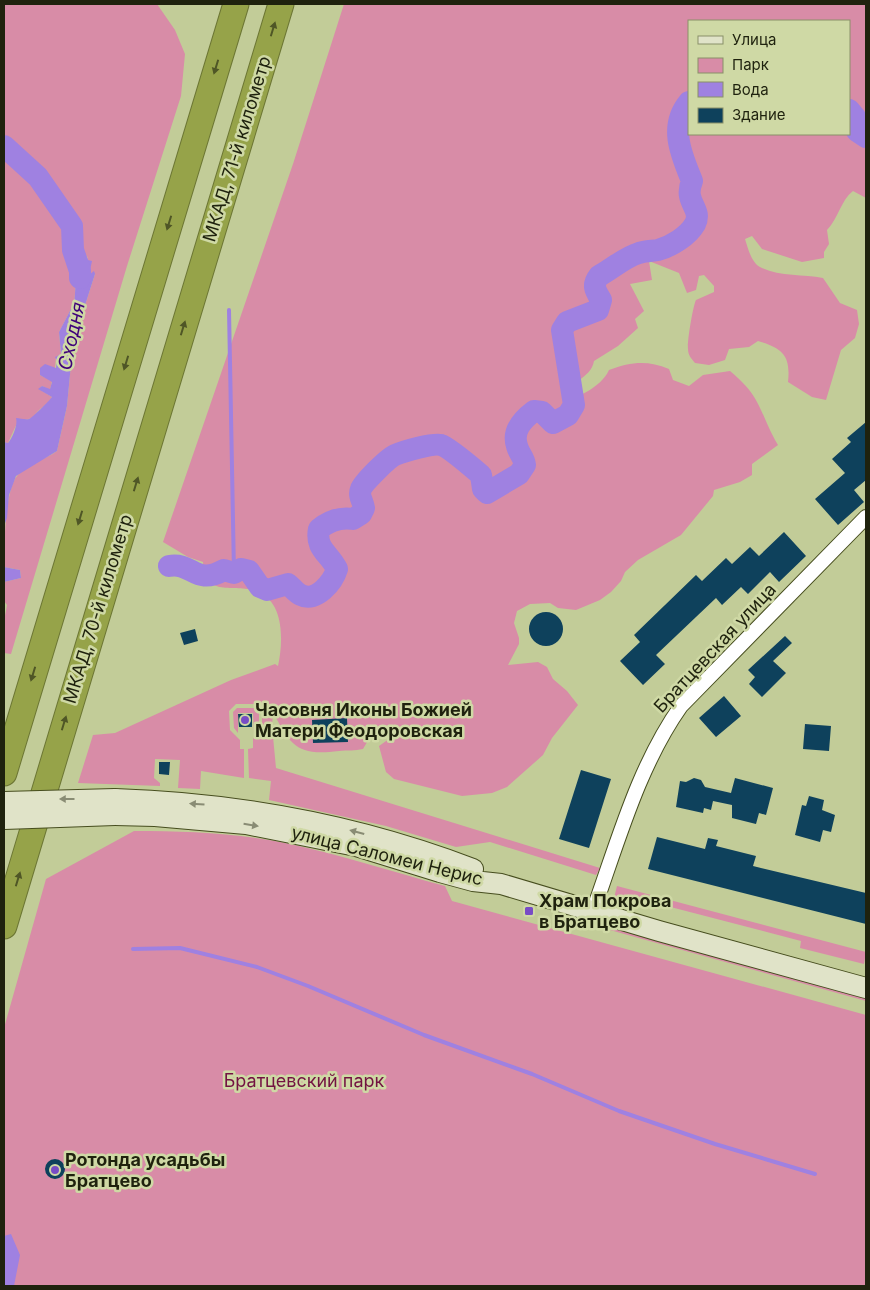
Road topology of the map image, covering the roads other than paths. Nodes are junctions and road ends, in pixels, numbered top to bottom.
1 (236, 4) edge
2 (281, 4) edge
3 (193, 294) joint
4 (866, 517) edge
5 (4, 774) edge
6 (4, 802) edge
7 (115, 807) junction
8 (4, 819) edge
9 (593, 911) junction
10 (4, 926) edge
11 (866, 988) edge

1 -> 5 highway
3 -> 2 highway, МКАД, 71-й километр
10 -> 3 highway, МКАД, 70-й километр
4 - 9 street, Братцевская улица
7 -> 6 main road, улица Саломеи Нерис, bridge
7 - 8 main road, улица Саломеи Нерис, bridge
7 - 9 main road, улица Саломеи Нерис
9 - 11 main road, улица Саломеи Нерис

